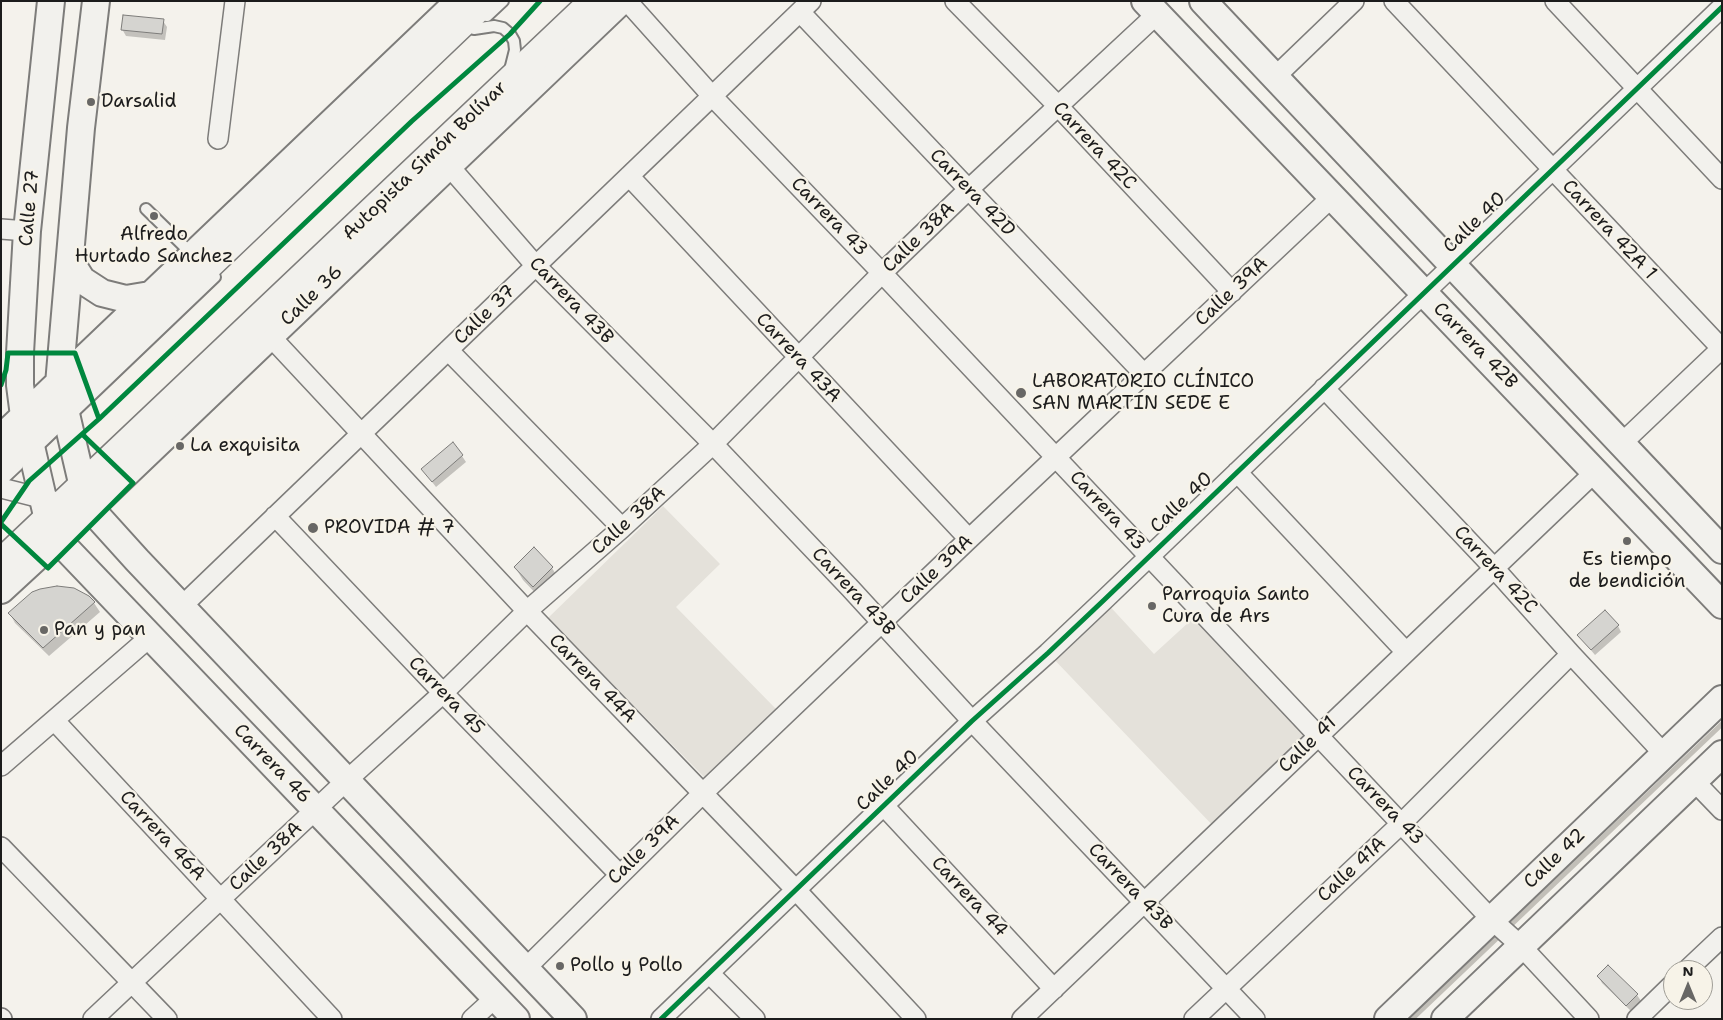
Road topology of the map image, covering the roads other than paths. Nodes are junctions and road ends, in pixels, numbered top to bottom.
1 (51, 1) edge
2 (96, 1) edge
3 (235, 1) edge
4 (459, 1) edge
5 (484, 1) edge
6 (503, 1) edge
7 (579, 1) edge
8 (594, 1) edge
9 (621, 1) edge
10 (627, 1) edge
11 (955, 1) edge
12 (1203, 1) edge
13 (1354, 1) edge
14 (1394, 1) edge
15 (1556, 1) edge
16 (805, 6) edge
17 (1722, 6) edge
18 (1151, 8) edge
19 (511, 66) junction
20 (1275, 77) junction
21 (1637, 88) junction
22 (712, 96) junction
23 (1058, 106) junction
24 (218, 139) dead end
25 (449, 166) junction
26 (1552, 169) junction
27 (629, 176) junction
28 (1722, 179) edge
29 (969, 189) junction
30 (1332, 198) junction
31 (146, 209) dead end
32 (1, 228) edge
33 (27, 231) junction
34 (193, 255) junction
35 (70, 261) junction
36 (1452, 265) junction
37 (536, 266) junction
38 (220, 273) dead end
39 (882, 273) junction
40 (1232, 292) junction
41 (1423, 293) junction
42 (150, 295) junction
43 (270, 336) junction
44 (1722, 349) edge
45 (448, 350) junction
46 (799, 359) junction
47 (199, 361) dead end
48 (1144, 374) junction
49 (1324, 388) junction
50 (63, 403) junction
51 (362, 433) junction
52 (29, 435) junction
53 (1, 438) edge
54 (713, 444) junction
55 (1621, 444) junction
56 (108, 447) dead end
57 (1056, 457) junction
58 (1, 463) edge
59 (1237, 472) junction
60 (1595, 472) junction
61 (1, 481) edge
62 (1, 488) edge
63 (66, 496) junction
64 (275, 516) junction
65 (622, 528) junction
66 (19, 529) dead end
67 (969, 539) junction
68 (1722, 550) edge
69 (4, 551) edge
70 (1148, 556) junction
71 (1494, 568) junction
72 (1, 590) edge
73 (1722, 605) edge
74 (181, 607) junction
75 (527, 611) junction
76 (882, 622) junction
77 (150, 637) junction
78 (1406, 652) junction
79 (1571, 654) junction
80 (443, 693) junction
81 (1722, 699) edge
82 (54, 720) junction
83 (972, 721) junction
84 (1318, 736) junction
85 (1664, 754) junction
86 (1722, 754) edge
87 (1, 766) edge
88 (346, 781) junction
89 (1694, 781) junction
90 (702, 794) junction
91 (884, 806) junction
92 (316, 810) junction
93 (1722, 810) edge
94 (1402, 823) junction
95 (1, 847) edge
96 (619, 874) junction
97 (796, 890) junction
98 (221, 900) junction
99 (1144, 902) junction
100 (1494, 922) junction
101 (1722, 937) edge
102 (1518, 944) junction
103 (1698, 960) edge
104 (525, 969) junction
105 (710, 973) junction
106 (132, 982) junction
107 (1054, 988) junction
108 (1226, 988) junction
109 (1663, 993) edge
110 (496, 998) junction
111 (93, 1019) edge
112 (167, 1019) edge
113 (332, 1019) edge
114 (472, 1019) edge
115 (516, 1019) edge
116 (573, 1019) edge
117 (662, 1019) edge
118 (755, 1019) edge
119 (916, 1019) edge
120 (1022, 1019) edge
121 (1194, 1019) edge
122 (1255, 1019) edge
123 (1388, 1019) edge
124 (1445, 1019) edge
125 (1589, 1019) edge
126 (1636, 1019) edge

1 - 33 street, Calle 27
2 - 35 street
3 - 24 street
4 - 34 street
5 - 50 highway
6 - 19 lane
7 - 19 lane
8 - 63 highway, Autopista Simón Bolívar
9 - 25 street, Calle 36
10 - 22 street, Carrera 43
11 - 23 street, Carrera 42C
12 - 20 street, Carrera 42B
13 - 20 street
14 - 26 street, Carrera 42A 1
15 - 21 street
16 - 22 street, Calle 37
16 - 29 street, Carrera 42D
17 - 21 street, Calle 40
18 - 23 street, Calle 38A
18 - 30 street, Carrera 42B
19 - 47 lane
20 - 36 street, Carrera 42B
21 - 26 street, Calle 40
21 - 28 street
22 - 27 street, Calle 37
22 - 39 street, Carrera 43
23 - 29 street, Calle 38A
23 - 40 street, Carrera 42C
25 - 37 street, Carrera 43B
25 - 43 street, Calle 36
26 - 36 street, Calle 40
26 - 44 street, Carrera 42A 1
27 - 37 street, Calle 37
27 - 46 street, Carrera 43A
29 - 39 street, Calle 38A
29 - 48 street, Carrera 42D
30 - 40 street, Calle 39A
30 - 41 street, Carrera 42B
31 - 34 lane
32 - 33 street
33 - 52 street, Calle 27
34 - 42 street
35 - 42 street
35 - 50 street
36 - 41 street, Calle 40
36 - 55 street, Carrera 42B
37 - 45 street, Calle 37
37 - 54 street, Carrera 43B
38 - 50 lane
39 - 46 street, Calle 38A
39 - 57 street, Carrera 43
40 - 48 street, Calle 39A
41 - 49 street, Calle 40
41 - 60 street, Carrera 42B
42 - 50 street
43 - 51 street, Carrera 44A
43 - 63 street, Calle 36
44 - 55 street
45 - 51 street, Calle 37
45 - 65 street
46 - 54 street, Calle 38A
46 - 67 street, Carrera 43A
48 - 57 street, Calle 39A
49 - 59 street, Calle 40
49 - 71 street, Carrera 42C
50 - 52 highway
50 - 63 street
51 - 64 street, Calle 37
51 - 75 street, Carrera 44A
52 - 53 street
52 - 58 highway
52 - 61 lane
52 - 63 street
54 - 65 street, Calle 38A
54 - 76 street, Carrera 43B
55 - 68 street, Carrera 42B
56 - 63 lane
57 - 67 street, Calle 39A
57 - 70 street, Carrera 43
59 - 70 street, Calle 40
59 - 78 street
60 - 71 street, Calle 41
60 - 73 street, Carrera 42B
62 - 63 street
63 - 69 highway, Autopista Simón Bolívar
63 - 72 street, Calle 36
63 - 74 street
63 - 77 street, Carrera 46
64 - 74 street, Calle 37
64 - 80 street, Carrera 45
65 - 75 street, Calle 38A
66 - 69 lane
67 - 76 street, Calle 39A
70 - 83 street, Calle 40
70 - 84 street, Carrera 43
71 - 78 street, Calle 41
71 - 79 street, Carrera 42C
74 - 88 street
75 - 80 street, Calle 38A
75 - 90 street, Carrera 44A
76 - 83 street, Carrera 43B
76 - 90 street, Calle 39A
77 - 82 street
77 - 92 street, Carrera 46
78 - 84 street, Calle 41
79 - 85 street, Carrera 42C
79 - 94 street, Calle 41A
80 - 88 street, Calle 38A
80 - 96 street, Carrera 45
81 - 85 street, Calle 42
82 - 87 street
82 - 98 street, Carrera 46A
83 - 91 street, Calle 40
83 - 99 street, Carrera 43B
84 - 94 street, Carrera 43
84 - 99 street, Calle 41
85 - 100 street, Calle 42
86 - 89 street, Calle 42
88 - 92 street, Calle 38A
88 - 104 street
89 - 93 street
89 - 102 street, Calle 42
90 - 96 street, Calle 39A
90 - 97 street, Carrera 44A
91 - 97 street, Calle 40
91 - 107 street, Carrera 44
92 - 98 street, Calle 38A
92 - 110 street, Carrera 46
94 - 100 street, Carrera 43
94 - 108 street, Calle 41A
95 - 106 street
96 - 104 street, Calle 39A
97 - 105 street, Calle 40
97 - 119 street, Carrera 44A
98 - 106 street, Calle 38A
98 - 113 street, Carrera 46A
99 - 107 street, Calle 41
99 - 108 street, Carrera 43B
100 - 102 street, Carrera 43
100 - 123 street, Calle 42
101 - 103 street
102 - 124 street, Calle 42
102 - 125 street, Carrera 43
104 - 116 street
105 - 117 street, Calle 40
105 - 118 street
106 - 111 street, Calle 38A
106 - 112 street
107 - 120 street, Calle 41
108 - 121 street, Calle 41A
108 - 122 street, Carrera 43B
109 - 126 street
110 - 114 street
110 - 115 street, Carrera 46

